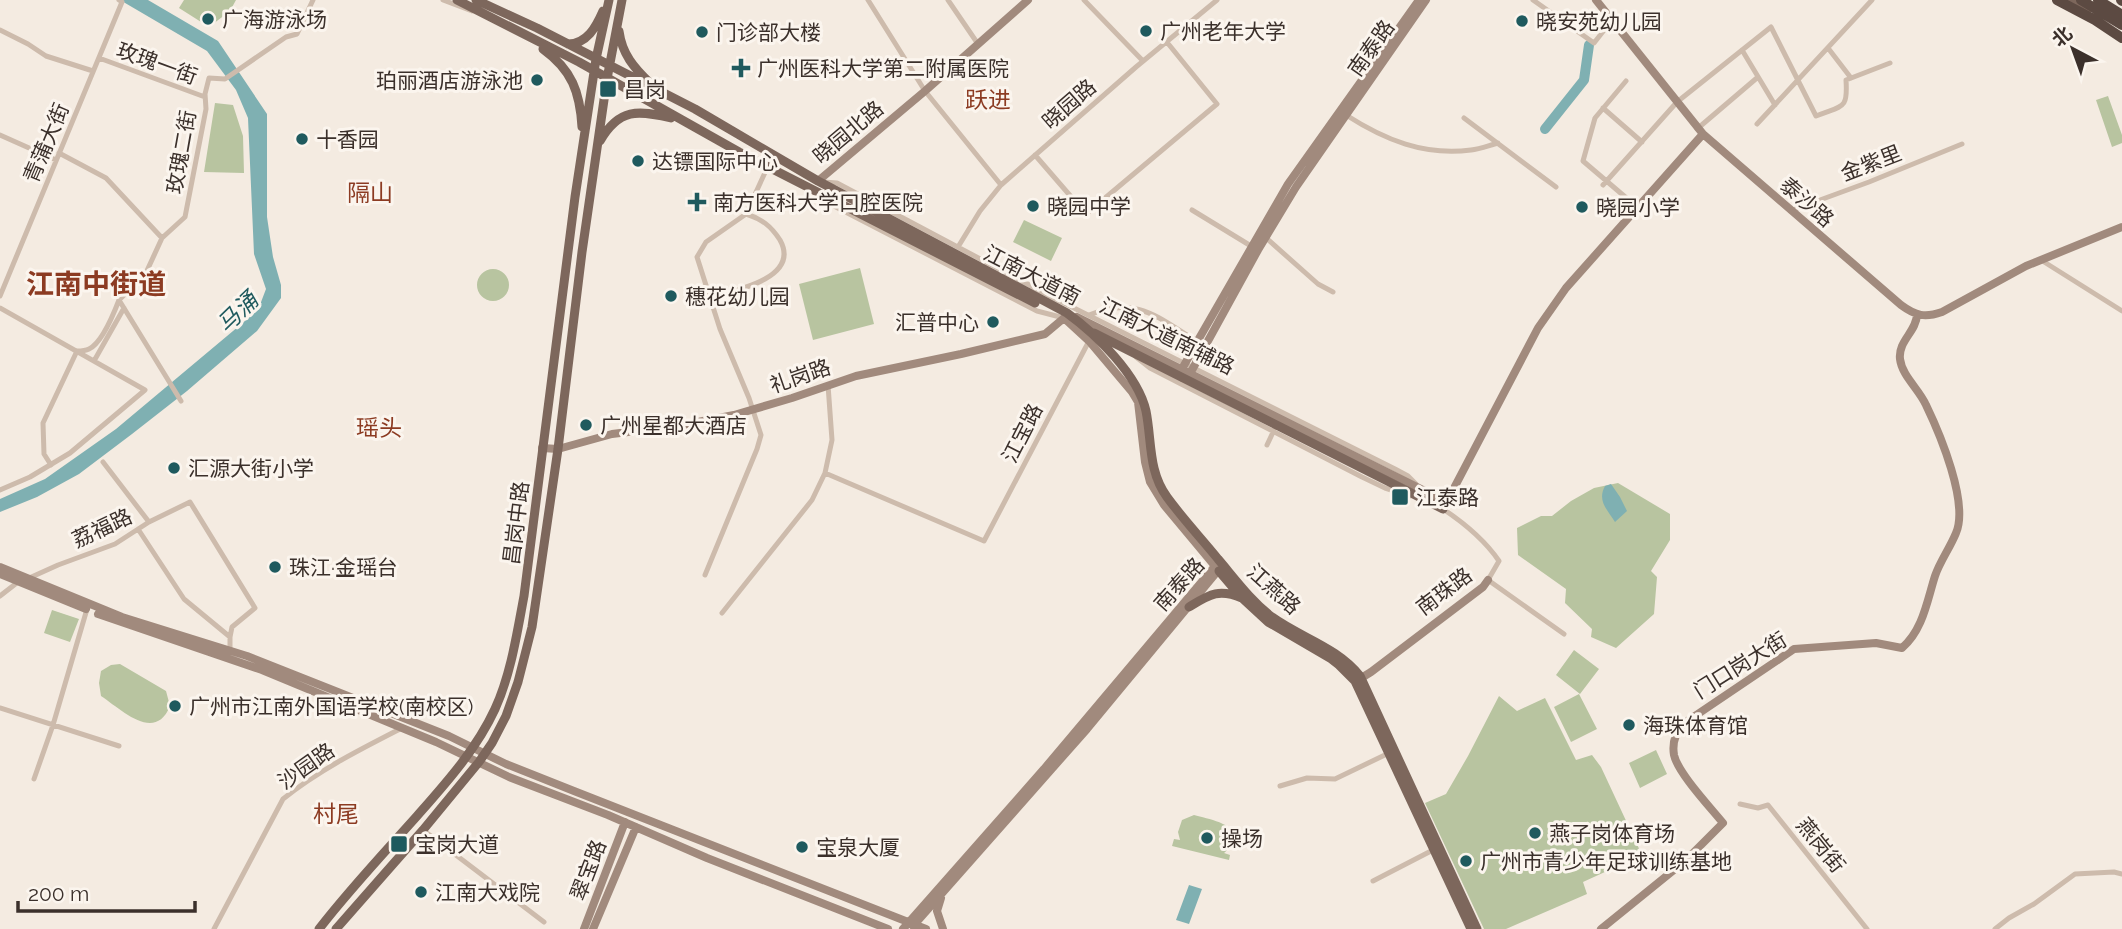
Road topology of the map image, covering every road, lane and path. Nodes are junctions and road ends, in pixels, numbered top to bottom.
1 (313, 0) edge
2 (443, 0) edge
3 (457, 0) edge
4 (608, 0) edge
5 (622, 0) edge
6 (868, 0) edge
7 (948, 0) edge
8 (1028, 0) edge
9 (1084, 0) edge
10 (1217, 0) edge
11 (1419, 0) edge
12 (1426, 0) edge
13 (1533, 0) edge
14 (1596, 0) edge
15 (1872, 0) edge
16 (2057, 0) edge
17 (2071, 0) edge
18 (2081, 0) edge
19 (2098, 0) edge
20 (2107, 0) edge
21 (120, 1) edge
22 (479, 1) edge
23 (2122, 10) edge
24 (485, 14) junction
25 (2122, 15) edge
26 (1612, 20) junction
27 (2122, 25) edge
28 (618, 26) junction
29 (0, 30) edge
30 (2122, 30) edge
31 (525, 35) junction
32 (2122, 38) edge
33 (1167, 41) junction
34 (568, 44) junction
35 (978, 44) junction
36 (1828, 48) junction
37 (1742, 50) junction
38 (99, 58) junction
39 (596, 59) junction
40 (1143, 61) junction
41 (1890, 63) dead end
42 (609, 65) junction
43 (93, 71) junction
44 (594, 72) junction
45 (1759, 77) junction
46 (1851, 78) junction
47 (607, 79) junction
48 (1798, 80) junction
49 (1626, 81) dead end
50 (658, 90) junction
51 (925, 91) junction
52 (205, 97) junction
53 (1677, 102) junction
54 (1775, 105) junction
55 (1603, 108) junction
56 (1342, 113) junction
57 (1464, 118) dead end
58 (683, 121) junction
59 (1757, 124) dead end
60 (1700, 132) junction
61 (0, 135) edge
62 (1642, 142) junction
63 (1498, 143) junction
64 (597, 144) junction
65 (1962, 144) dead end
66 (583, 148) junction
67 (59, 153) junction
68 (1035, 155) junction
69 (56, 160) junction
70 (768, 166) junction
71 (1605, 183) junction
72 (816, 185) junction
73 (1001, 185) junction
74 (1556, 187) dead end
75 (1637, 207) junction
76 (1192, 210) dead end
77 (1790, 211) junction
78 (746, 214) junction
79 (2122, 228) edge
80 (1265, 237) junction
81 (162, 238) junction
82 (917, 238) junction
83 (1251, 246) junction
84 (958, 247) junction
85 (2041, 260) junction
86 (991, 277) junction
87 (1333, 292) dead end
88 (0, 296) edge
89 (709, 297) junction
90 (119, 300) junction
91 (0, 308) edge
92 (124, 308) junction
93 (2122, 311) edge
94 (1067, 313) junction
95 (1089, 315) junction
96 (1917, 315) junction
97 (1086, 329) junction
98 (1089, 341) junction
99 (1200, 344) junction
100 (77, 351) junction
101 (1132, 352) junction
102 (94, 361) junction
103 (1120, 365) junction
104 (1187, 370) junction
105 (828, 385) junction
106 (181, 401) dead end
107 (1262, 409) junction
108 (753, 410) junction
109 (1275, 428) junction
110 (1267, 444) dead end
111 (542, 448) junction
112 (558, 449) junction
113 (103, 462) dead end
114 (51, 465) junction
115 (825, 473) junction
116 (1379, 473) junction
117 (539, 479) junction
118 (553, 481) junction
119 (0, 490) edge
120 (1420, 494) junction
121 (1445, 506) junction
122 (149, 522) junction
123 (138, 529) junction
124 (0, 567) edge
125 (1219, 567) junction
126 (0, 574) edge
127 (705, 575) dead end
128 (23, 580) junction
129 (1488, 580) junction
130 (0, 596) edge
131 (1242, 598) junction
132 (1189, 607) junction
133 (87, 609) junction
134 (722, 613) dead end
135 (1564, 634) dead end
136 (230, 637) junction
137 (230, 650) junction
138 (1358, 679) junction
139 (0, 708) edge
140 (53, 725) junction
141 (402, 728) junction
142 (119, 746) dead end
143 (474, 747) junction
144 (485, 753) junction
145 (1389, 753) junction
146 (467, 756) junction
147 (479, 762) junction
148 (34, 779) dead end
149 (1280, 786) dead end
150 (1740, 804) dead end
151 (625, 822) junction
152 (636, 827) junction
153 (423, 830) junction
154 (686, 836) junction
155 (708, 844) junction
156 (680, 846) junction
157 (1433, 850) junction
158 (703, 856) junction
159 (2121, 873) edge
160 (1373, 881) dead end
161 (941, 895) junction
162 (881, 912) junction
163 (544, 922) dead end
164 (909, 926) edge
165 (874, 927) edge
166 (214, 929) edge
167 (319, 929) edge
168 (336, 929) edge
169 (584, 929) edge
170 (593, 929) edge
171 (888, 929) edge
172 (926, 929) edge
173 (943, 929) edge
174 (1471, 929) edge
175 (1477, 929) edge
176 (1601, 929) edge
177 (1867, 929) edge
178 (1995, 929) edge

1 - 52 street, 玫瑰二街
2 - 24 street
3 - 24 main road
4 - 34 main road
4 - 39 main road, 昌岗中路
5 - 28 main road, 昌岗中路
6 - 51 street
7 - 35 street
8 - 35 main road, 晓园北路
9 - 40 street
10 - 33 street, 晓园路
11 - 56 main road, 南泰路
12 - 56 main road, 南泰路
13 - 26 street
14 - 26 main road, 泰沙路
15 - 36 street
16 - 32 highway
17 - 30 main road
18 - 27 highway
19 - 25 highway
20 - 23 main road
21 - 38 street, 青蒲大街
22 - 34 main road, 江南大道南
24 - 31 main road
26 - 53 main road, 泰沙路
28 - 42 main road, 昌岗中路
28 - 50 main road
29 - 43 street
31 - 44 main road, 江南大道南
31 - 66 main road
33 - 40 street, 晓园路
33 - 68 street
34 - 39 main road, 江南大道南
35 - 51 main road, 晓园北路
36 - 46 street
36 - 48 street
37 - 45 street
37 - 48 street
37 - 53 street
38 - 43 street, 青蒲大街
38 - 52 street, 玫瑰一街
39 - 42 main road, 江南大道南
39 - 44 main road, 昌岗中路
40 - 68 street, 晓园路
41 - 46 street
42 - 47 main road, 昌岗中路
42 - 50 main road, 江南大道南
43 - 67 street, 青蒲大街
44 - 47 main road, 江南大道南
44 - 66 main road, 昌岗中路
45 - 54 street
45 - 60 street
46 - 48 street
47 - 58 main road, 江南大道南
47 - 64 main road, 昌岗中路
48 - 54 street
49 - 55 street
50 - 72 main road, 江南大道南
51 - 72 main road, 晓园北路
51 - 73 street
52 - 81 street, 玫瑰二街
53 - 60 main road, 泰沙路
53 - 62 street
54 - 59 street
55 - 62 street
55 - 71 street
56 - 63 street
56 - 80 main road, 南泰路
56 - 83 main road, 南泰路
57 - 63 street
58 - 64 main road
58 - 70 main road, 江南大道南
60 - 75 main road
60 - 77 main road, 泰沙路
61 - 69 street
62 - 71 street
63 - 74 street
64 - 112 main road, 昌岗中路
65 - 77 street, 金紫里
66 - 111 main road, 昌岗中路
67 - 69 street, 青蒲大街
67 - 81 street
68 - 73 street, 晓园路
69 - 88 street, 青蒲大街
70 - 72 main road, 江南大道南
70 - 78 street
71 - 75 street
72 - 82 main road, 江南大道南
72 - 82 street
73 - 84 street, 晓园路
75 - 121 main road
76 - 83 street
77 - 96 main road, 泰沙路
78 - 89 street
78 - 89 street
79 - 85 main road
80 - 87 street
80 - 99 main road, 南泰路
81 - 90 street, 玫瑰二街
82 - 84 street
82 - 86 main road, 江南大道南
83 - 99 main road, 南泰路
84 - 86 street
85 - 93 street
85 - 96 main road
86 - 94 main road, 江南大道南
89 - 108 street
90 - 92 street
90 - 100 street, 玫瑰二街
91 - 100 street
92 - 102 street
92 - 106 street
94 - 95 street, 江南大道南辅路
94 - 97 main road, 江燕路
94 - 98 main road, 江燕路
94 - 104 main road, 江南大道南
94 - 105 main road, 礼岗路
95 - 99 street
95 - 104 street, 江南大道南辅路
96 - 176 main road, 门口岗大街
97 - 101 main road, 江南大道南
97 - 103 main road, 江燕路
98 - 115 street, 江宝路
98 - 125 main road, 江燕路
99 - 104 main road, 南泰路
100 - 102 street
100 - 114 street
101 - 103 main road
101 - 104 main road, 江南大道南
101 - 109 street, 江南大道南辅路
102 - 114 street
103 - 125 main road, 江燕路
104 - 107 main road, 江南大道南
104 - 107 street, 江南大道南辅路
105 - 108 main road, 礼岗路
105 - 115 street
107 - 109 main road, 江南大道南
107 - 116 main road, 江南大道南
108 - 112 main road, 礼岗路
108 - 127 street
109 - 110 street
109 - 116 main road, 江南大道南
111 - 112 main road, 礼岗路
111 - 117 main road, 昌岗中路
112 - 118 main road, 昌岗中路
113 - 122 street, 荔福路
114 - 119 street
115 - 134 street
116 - 120 main road, 江南大道南
116 - 120 street
117 - 118 main road
117 - 143 main road, 昌岗中路
118 - 144 main road, 昌岗中路
120 - 121 main road, 江南大道南
121 - 129 street
122 - 123 street, 荔福路
122 - 136 street
123 - 128 street, 荔福路
123 - 136 street
124 - 128 main road
125 - 131 main road, 江燕路
125 - 132 main road, 南泰路
125 - 138 main road, 江燕路
125 - 164 main road, 南泰路
126 - 128 main road
128 - 130 street, 荔福路
128 - 133 main road
128 - 137 main road
129 - 135 street
129 - 138 main road, 南珠路
131 - 132 main road
131 - 138 main road, 江燕路
132 - 161 main road, 南泰路
133 - 140 street
133 - 141 main road
136 - 137 street
137 - 143 main road
138 - 145 main road, 江燕路
138 - 175 main road, 江燕路
139 - 140 street
140 - 142 street
140 - 148 street
141 - 146 main road
141 - 166 street, 沙园路
143 - 144 main road
143 - 146 main road, 昌岗中路
144 - 147 main road, 昌岗中路
144 - 154 main road
145 - 149 street
145 - 157 main road, 江燕路
146 - 147 main road
146 - 167 main road, 昌岗中路
147 - 151 main road
147 - 153 main road, 昌岗中路
150 - 177 street, 燕岗街
151 - 152 main road
151 - 169 main road, 翠宝路
152 - 156 main road
152 - 170 main road, 翠宝路
153 - 163 street
153 - 168 main road, 昌岗中路
154 - 155 main road
154 - 156 main road
155 - 158 main road
155 - 162 main road
156 - 158 main road
157 - 160 street
157 - 174 main road, 江燕路
158 - 165 main road
159 - 178 street
161 - 164 main road, 南泰路
161 - 173 main road
162 - 164 main road
162 - 165 main road
164 - 172 main road
165 - 171 main road

